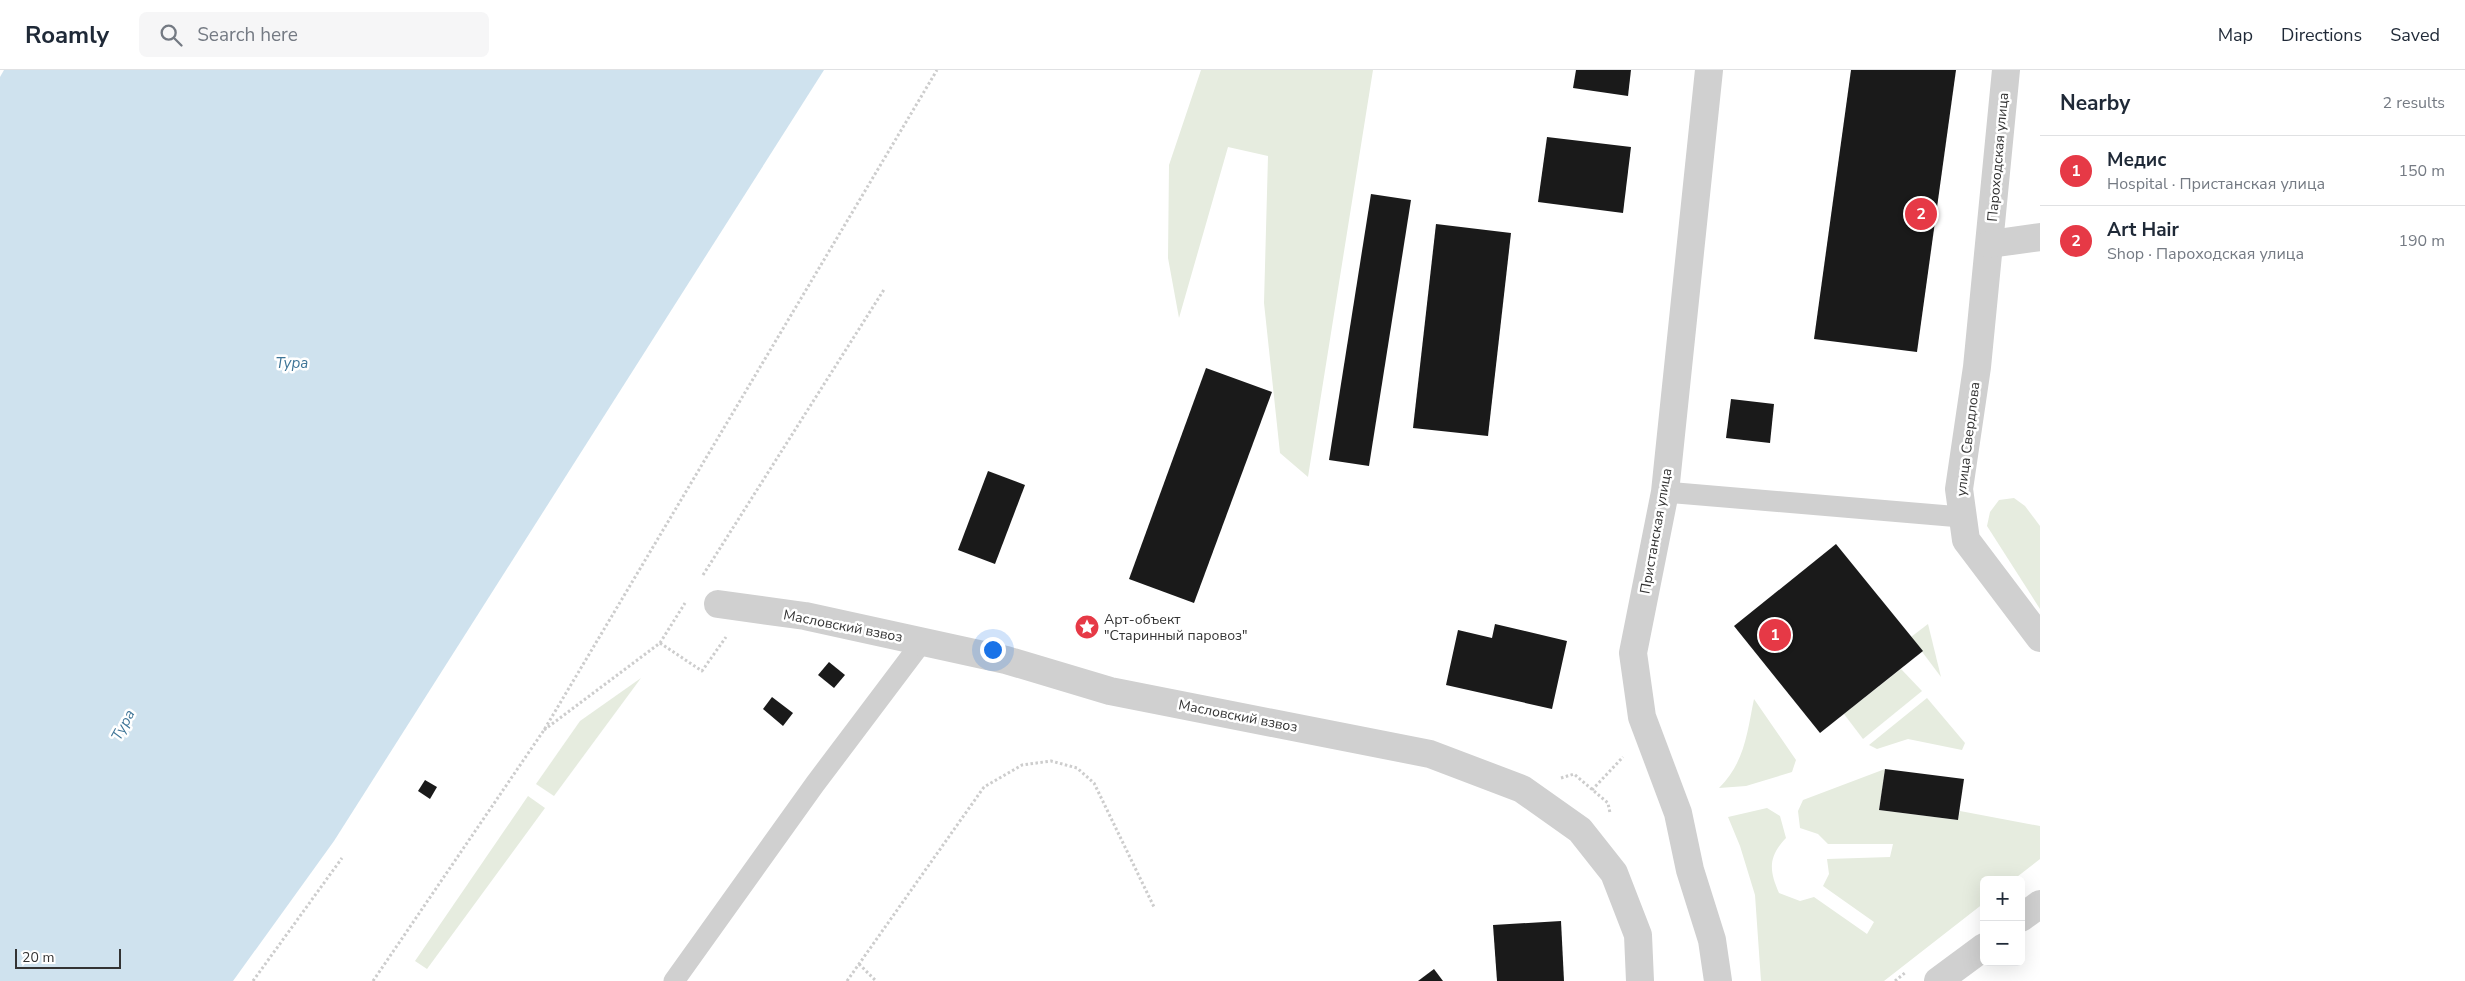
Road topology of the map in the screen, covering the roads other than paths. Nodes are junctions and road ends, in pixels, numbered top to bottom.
1 (1709, 70) edge
2 (2006, 70) edge
3 (2040, 237) edge
4 (1990, 244) junction
5 (1665, 492) junction
6 (1961, 517) junction
7 (718, 604) dead end
8 (2040, 638) edge
9 (922, 642) junction
10 (2040, 904) edge
11 (2025, 915) edge
12 (1980, 950) edge
13 (674, 981) edge
14 (1640, 981) edge
15 (1718, 981) edge
16 (1938, 981) edge

1 - 5 street, Пристанская улица
2 - 4 street, Пароходская улица
3 - 4 street
4 - 6 street, улица Свердлова
5 - 6 lane
5 - 15 street, Пристанская улица
6 - 8 street, улица Свердлова
7 - 9 street, Масловский взвоз
9 - 13 lane
9 - 14 street, Масловский взвоз
10 - 11 street
12 - 16 street

